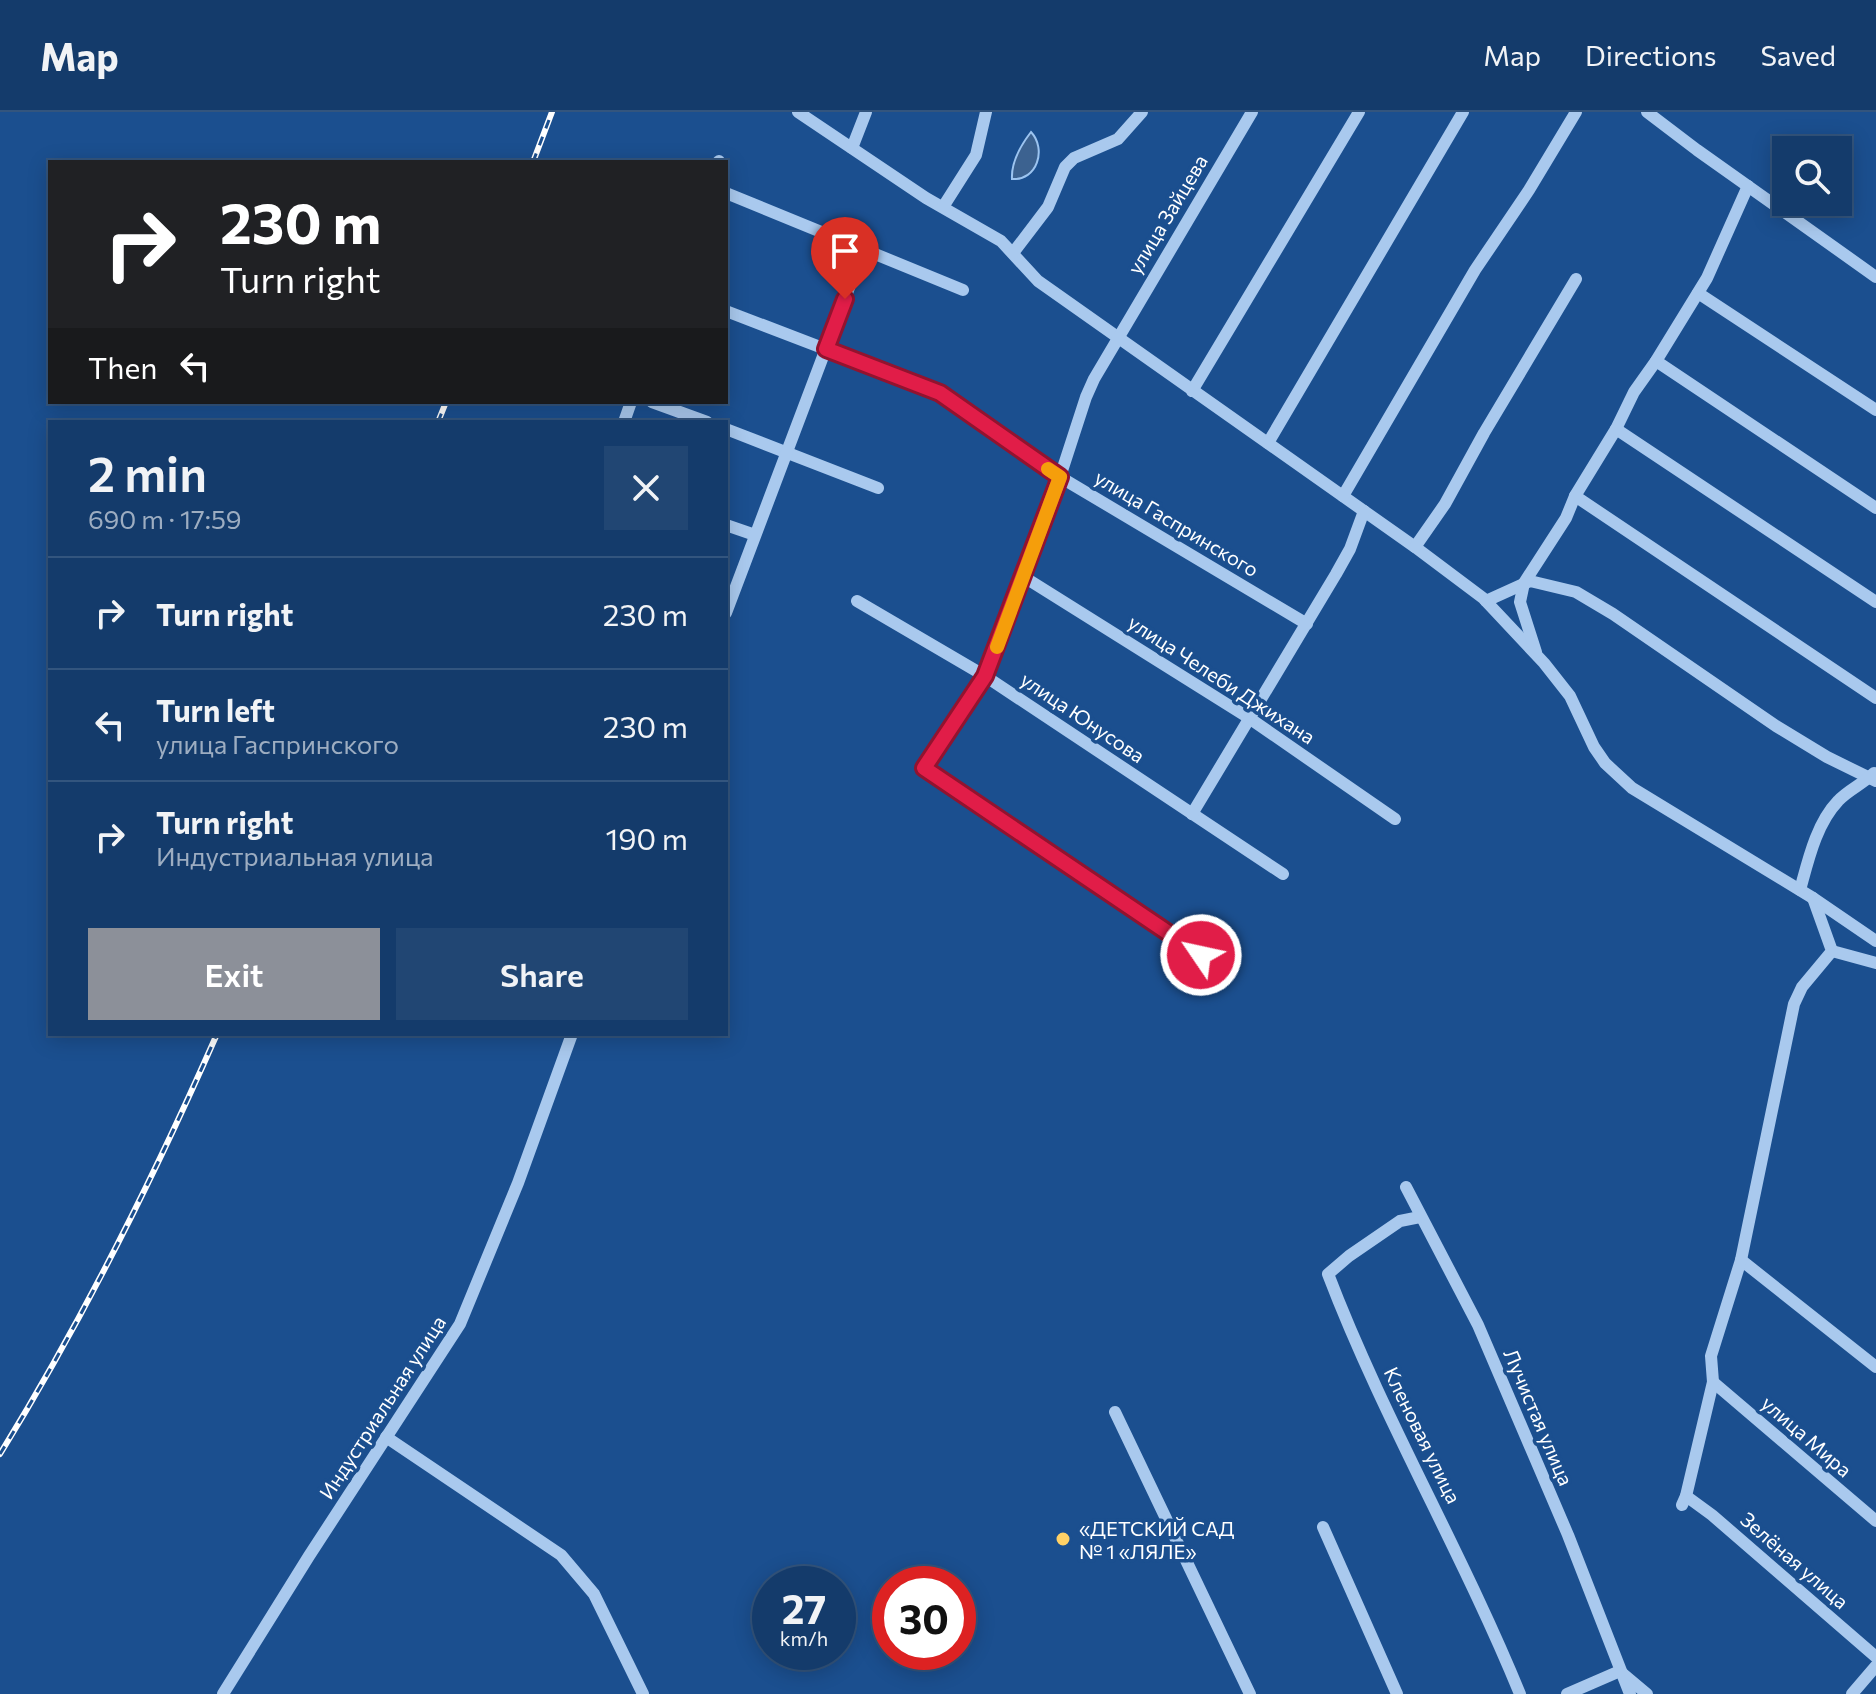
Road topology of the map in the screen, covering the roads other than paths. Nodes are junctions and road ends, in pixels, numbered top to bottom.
1 (798, 112) edge
2 (866, 112) edge
3 (986, 112) edge
4 (1142, 112) edge
5 (1252, 112) edge
6 (1359, 112) edge
7 (1463, 112) edge
8 (1576, 112) edge
9 (1647, 112) edge
10 (852, 148) junction
11 (1748, 186) junction
12 (728, 194) edge
13 (943, 207) junction
14 (864, 248) junction
15 (1013, 253) junction
16 (1876, 277) edge
17 (1576, 279) dead end
18 (963, 290) dead end
19 (1698, 293) junction
20 (728, 312) edge
21 (1118, 337) junction
22 (826, 349) junction
23 (1656, 361) junction
24 (1192, 391) junction
25 (658, 404) edge
26 (1876, 410) edge
27 (702, 420) edge
28 (1616, 429) junction
29 (728, 430) edge
30 (1268, 443) junction
31 (787, 452) junction
32 (1060, 477) junction
33 (878, 488) dead end
34 (1343, 496) junction
35 (1575, 496) junction
36 (1876, 508) edge
37 (1364, 511) junction
38 (728, 526) edge
39 (755, 535) junction
40 (1415, 547) junction
41 (1024, 577) junction
42 (1524, 583) junction
43 (857, 601) dead end
44 (1486, 601) junction
45 (1876, 602) edge
46 (728, 608) edge
47 (1307, 624) junction
48 (1538, 657) junction
49 (985, 676) junction
50 (1876, 698) edge
51 (1249, 718) junction
52 (1874, 776) edge
53 (1192, 814) junction
54 (1395, 819) dead end
55 (1283, 874) dead end
56 (1800, 890) junction
57 (1813, 898) junction
58 (1876, 941) edge
59 (1832, 951) junction
60 (1201, 955) dead end
61 (1876, 963) edge
62 (571, 1036) edge
63 (1406, 1187) dead end
64 (1420, 1217) junction
65 (1741, 1260) junction
66 (1876, 1367) edge
67 (1713, 1382) junction
68 (1115, 1412) dead end
69 (386, 1437) junction
70 (1876, 1521) edge
71 (1323, 1527) dead end
72 (1876, 1657) edge
73 (1876, 1666) edge
74 (1620, 1671) junction
75 (223, 1694) edge
76 (643, 1694) edge
77 (1250, 1694) edge
78 (1397, 1694) edge
79 (1520, 1694) edge
80 (1567, 1694) edge
81 (1630, 1694) edge
82 (1647, 1694) edge
83 (1852, 1694) edge

1 - 10 street
2 - 10 street
3 - 13 street
4 - 15 street
5 - 21 street, улица Зайцева
6 - 24 street
7 - 30 street
8 - 34 street
9 - 11 street
10 - 13 street
11 - 16 street
11 - 19 street
12 - 14 street
13 - 15 street
14 - 18 street
14 - 22 street
15 - 21 street
17 - 40 street
19 - 23 street
19 - 26 street
20 - 22 street, улица Гаспринского
21 - 24 street
21 - 32 street, улица Зайцева
22 - 31 street
22 - 32 street, улица Гаспринского
23 - 28 street
23 - 36 street
24 - 30 street
25 - 27 street
28 - 35 street
28 - 45 street
29 - 31 street
30 - 34 street
31 - 33 street
31 - 39 street
32 - 41 street, улица Зайцева
32 - 47 street, улица Гаспринского
34 - 37 street
35 - 42 street
35 - 50 street
37 - 40 street
37 - 47 street
38 - 39 street
39 - 46 street
40 - 44 street
41 - 49 street, улица Зайцева
41 - 51 street, улица Челеби Джихана
42 - 44 street
42 - 48 street
42 - 52 street
43 - 49 street, улица Юнусова
44 - 48 street
47 - 51 street
48 - 56 street
49 - 53 street, улица Юнусова
49 - 60 street, улица Зайцева
51 - 53 street
51 - 54 street, улица Челеби Джихана
52 - 56 street
53 - 55 street, улица Юнусова
56 - 57 street
57 - 58 street
57 - 59 street
59 - 61 street
59 - 65 street
62 - 69 street, Индустриальная улица
63 - 64 street, Лучистая улица
64 - 74 street, Лучистая улица
64 - 79 street, Кленовая улица
65 - 66 street
65 - 67 street
67 - 70 street, улица Мира
67 - 72 street, Зелёная улица
68 - 77 street
69 - 75 street, Индустриальная улица
69 - 76 street
71 - 78 street
73 - 83 street
74 - 80 street
74 - 81 street, Лучистая улица
74 - 82 street

